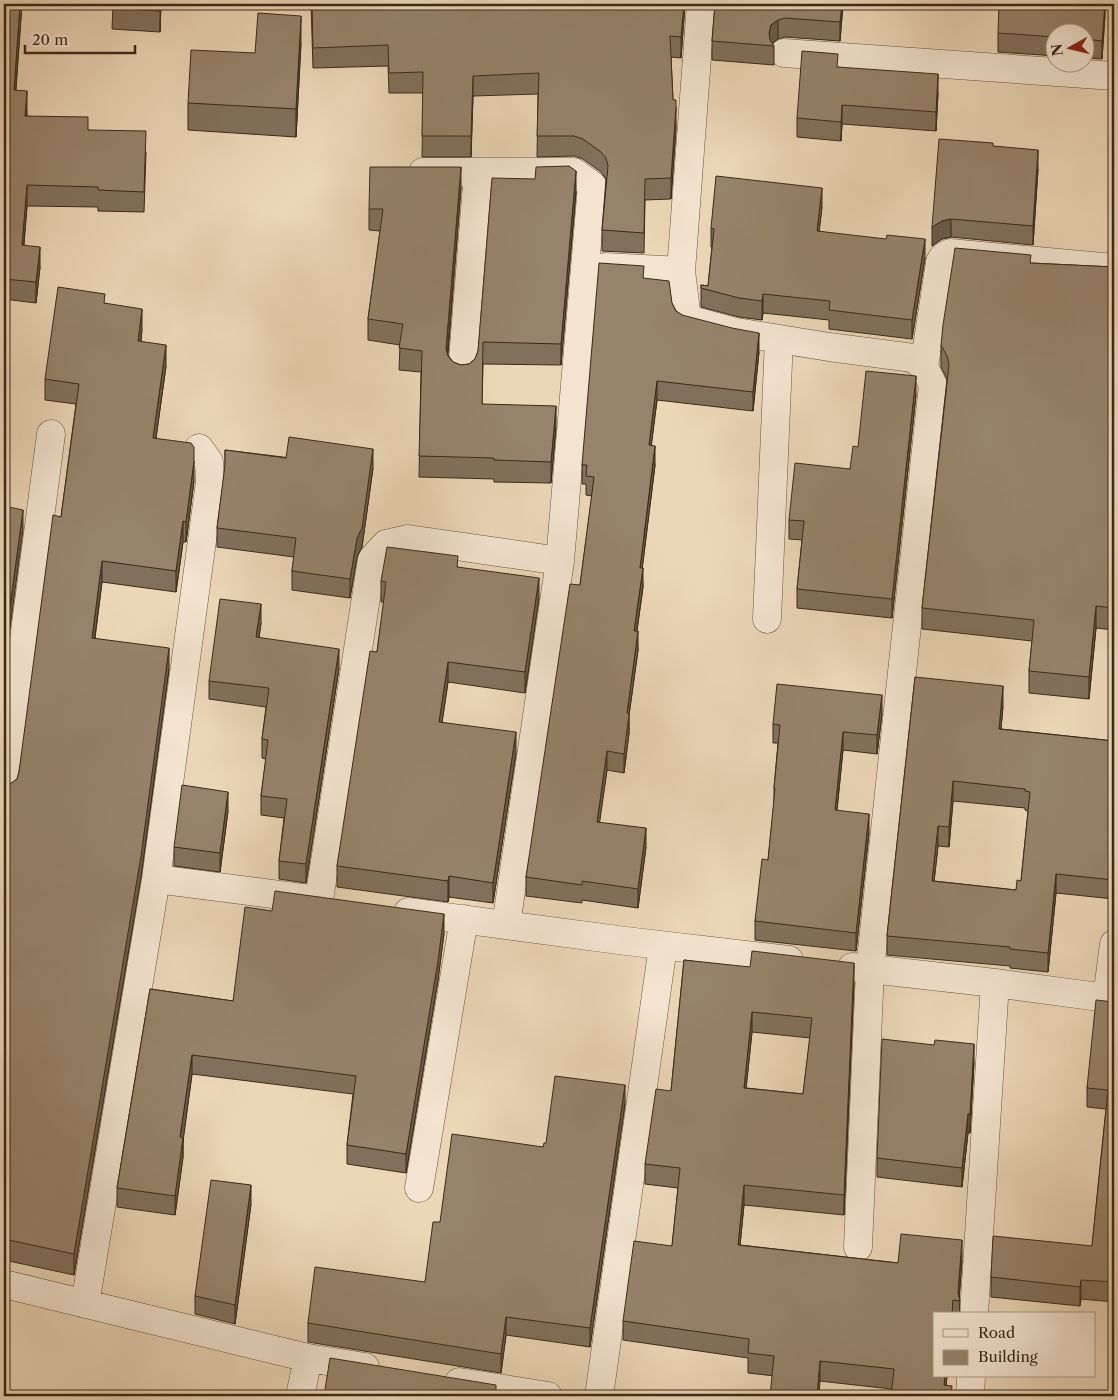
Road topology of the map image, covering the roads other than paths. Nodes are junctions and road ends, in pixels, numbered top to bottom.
1 (701, 4) edge
2 (784, 54) dead end
3 (1114, 76) edge
4 (478, 172) junction
5 (402, 173) edge
6 (586, 266) junction
7 (1114, 268) edge
8 (681, 271) junction
9 (779, 339) junction
10 (924, 367) junction
11 (462, 371) edge
12 (51, 434) dead end
13 (199, 448) dead end
14 (560, 561) junction
15 (767, 619) dead end
16 (4, 791) edge
17 (156, 879) junction
18 (387, 909) edge
19 (464, 920) junction
20 (506, 925) junction
21 (1114, 944) edge
22 (663, 946) junction
23 (870, 969) junction
24 (994, 983) junction
25 (1111, 999) edge
26 (419, 1188) dead end
27 (858, 1248) dead end
28 (4, 1284) edge
29 (85, 1304) junction
30 (974, 1312) edge
31 (308, 1358) junction
32 (392, 1371) edge
33 (971, 1378) edge
34 (444, 1385) edge
35 (300, 1396) edge
36 (548, 1396) edge
37 (599, 1396) edge
38 (970, 1396) edge

1 - 8 street
2 - 3 street
4 - 5 street
4 - 6 street
4 - 11 street
6 - 8 street
6 - 14 street
7 - 10 street
8 - 9 street
9 - 10 street
9 - 15 street
10 - 23 street
12 - 16 street
13 - 17 street
14 - 17 street
14 - 20 street
17 - 29 street
18 - 19 street
19 - 20 street
19 - 26 street
20 - 22 street
21 - 25 street
22 - 23 street
22 - 37 street
23 - 24 street
23 - 27 street
24 - 25 street
24 - 30 street
28 - 29 street
29 - 31 street
31 - 32 street
31 - 35 street
33 - 38 street
34 - 36 street

